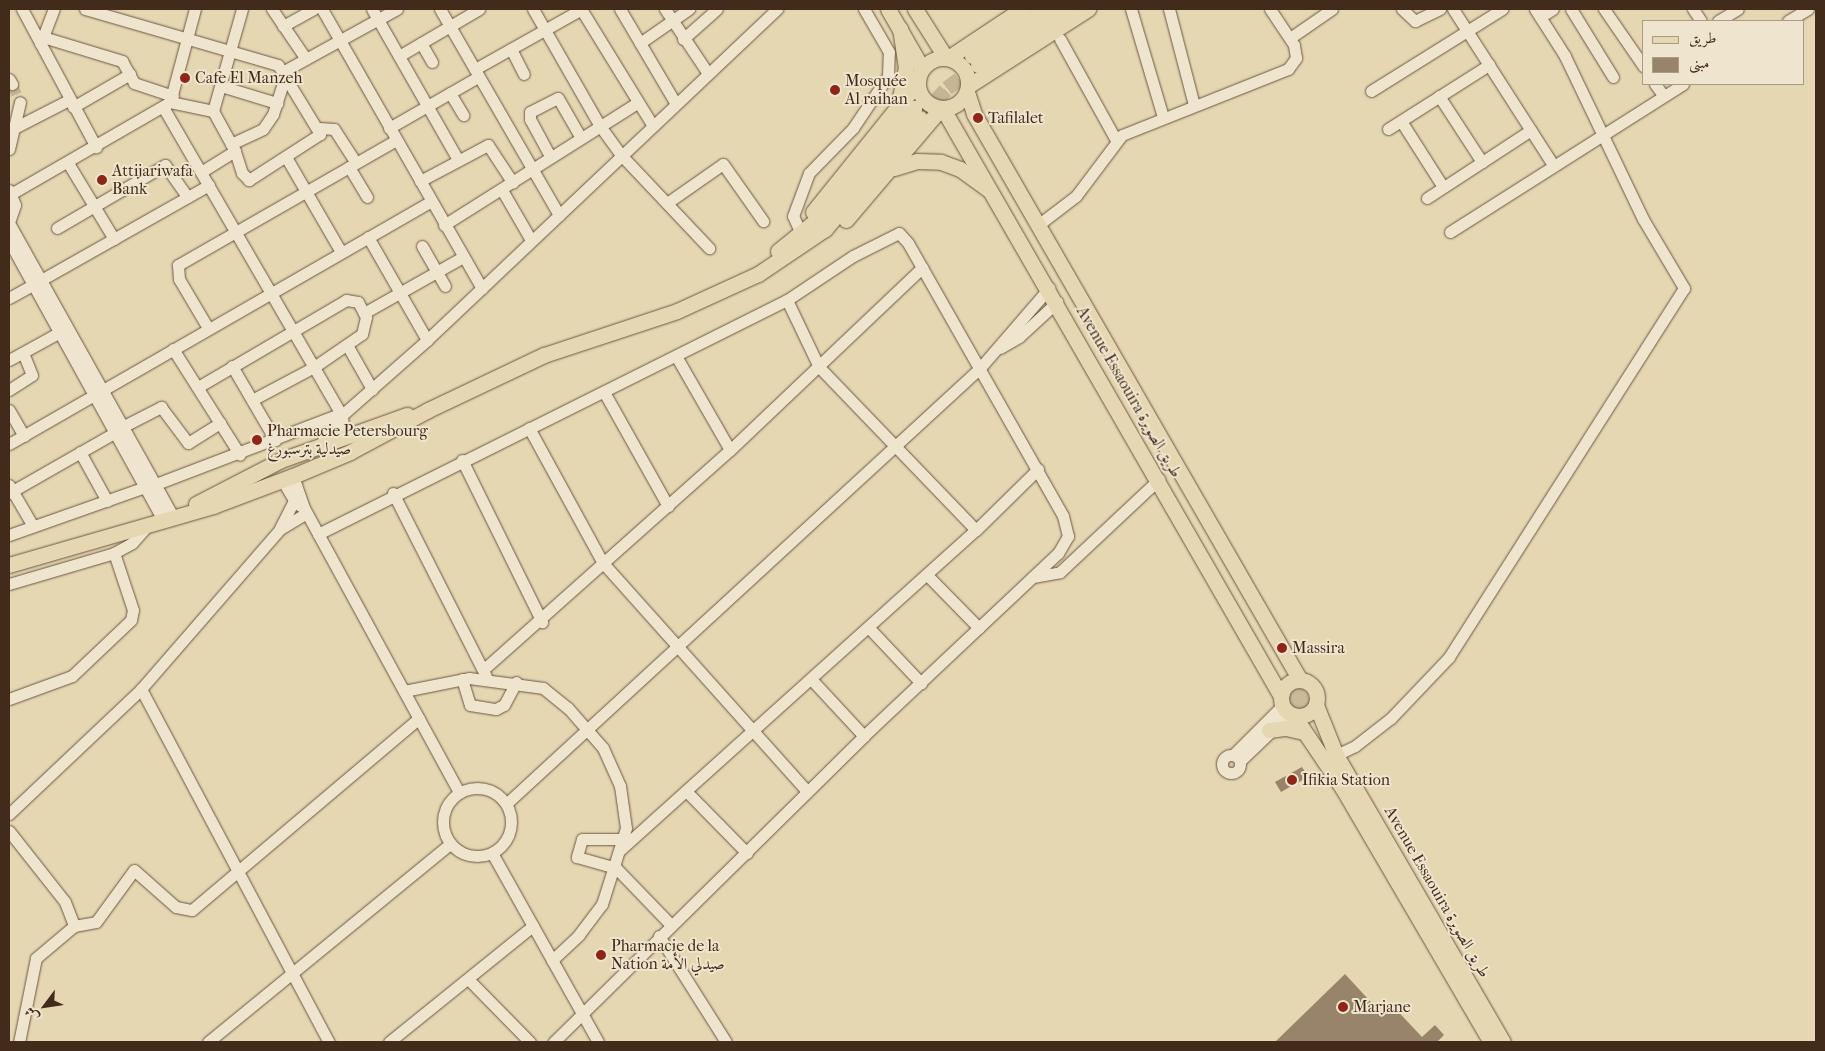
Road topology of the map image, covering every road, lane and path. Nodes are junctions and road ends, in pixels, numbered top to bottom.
1 (22, 9) edge
2 (54, 9) edge
3 (85, 9) edge
4 (195, 9) edge
5 (242, 9) edge
6 (272, 9) edge
7 (314, 9) edge
8 (322, 9) edge
9 (372, 9) edge
10 (397, 9) edge
11 (440, 9) edge
12 (479, 9) edge
13 (532, 9) edge
14 (582, 9) edge
15 (620, 9) edge
16 (665, 9) edge
17 (690, 9) edge
18 (717, 9) edge
19 (777, 9) edge
20 (864, 9) edge
21 (888, 9) edge
22 (916, 9) edge
23 (1022, 9) edge
24 (1045, 9) edge
25 (1066, 9) edge
26 (1088, 9) edge
27 (1132, 9) edge
28 (1169, 9) edge
29 (1270, 9) edge
30 (1402, 9) edge
31 (1440, 9) edge
32 (1453, 9) edge
33 (1502, 9) edge
34 (1553, 9) edge
35 (1571, 9) edge
36 (1604, 9) edge
37 (1693, 9) edge
38 (1738, 9) edge
39 (1808, 9) edge
40 (1328, 10) edge
41 (1538, 13) edge
42 (378, 20) junction
43 (1701, 20) edge
44 (1720, 20) edge
45 (1790, 20) edge
46 (672, 22) junction
47 (283, 26) junction
48 (450, 26) junction
49 (900, 28) junction
50 (545, 30) junction
51 (1467, 30) junction
52 (188, 37) junction
53 (1290, 38) junction
54 (1060, 39) dead end
55 (41, 40) junction
56 (683, 40) junction
57 (339, 41) junction
58 (421, 43) junction
59 (640, 43) junction
60 (511, 49) junction
61 (230, 50) junction
62 (399, 56) junction
63 (947, 58) junction
64 (306, 59) junction
65 (432, 62) dead end
66 (1489, 64) junction
67 (1642, 64) edge
68 (285, 72) junction
69 (707, 72) junction
70 (476, 73) junction
71 (130, 74) junction
72 (524, 74) dead end
73 (920, 75) junction
74 (1613, 77) dead end
75 (1656, 85) edge
76 (1681, 85) edge
77 (221, 86) junction
78 (967, 89) junction
79 (1371, 91) dead end
80 (450, 93) junction
81 (1663, 95) junction
82 (1439, 96) junction
83 (20, 102) tunnel mouth
84 (169, 102) junction
85 (71, 103) junction
86 (277, 103) junction
87 (637, 103) junction
88 (676, 104) junction
89 (1194, 105) junction
90 (426, 107) junction
91 (897, 109) junction
92 (942, 109) junction
93 (213, 111) junction
94 (917, 113) tunnel mouth
95 (463, 115) dead end
96 (1163, 117) junction
97 (1401, 120) junction
98 (600, 126) junction
99 (653, 126) junction
100 (16, 127) junction
101 (319, 128) junction
102 (389, 128) junction
103 (1388, 129) dead end
104 (1531, 130) junction
105 (1601, 136) junction
106 (581, 138) junction
107 (396, 140) junction
108 (1116, 140) junction
109 (96, 147) junction
110 (233, 148) junction
111 (9, 149) edge
112 (550, 156) junction
113 (622, 156) junction
114 (286, 157) junction
115 (458, 160) junction
116 (1482, 162) junction
117 (68, 163) junction
118 (352, 165) junction
119 (1553, 165) junction
120 (894, 168) junction
121 (201, 172) junction
122 (531, 172) junction
123 (420, 181) junction
124 (513, 182) junction
125 (209, 185) junction
126 (1443, 187) junction
127 (502, 190) junction
128 (306, 191) junction
129 (10, 193) edge
130 (188, 197) junction
131 (367, 197) dead end
132 (1427, 198) dead end
133 (431, 201) junction
134 (1000, 201) junction
135 (667, 203) junction
136 (94, 206) junction
137 (559, 216) junction
138 (763, 221) dead end
139 (9, 222) edge
140 (444, 225) junction
141 (1038, 225) junction
142 (798, 227) junction
143 (57, 228) dead end
144 (238, 232) junction
145 (1450, 232) dead end
146 (368, 237) junction
147 (114, 239) junction
148 (531, 240) junction
149 (422, 246) dead end
150 (709, 248) dead end
151 (11, 249) edge
152 (341, 252) junction
153 (786, 252) junction
154 (463, 257) junction
155 (922, 268) junction
156 (437, 272) junction
157 (37, 282) junction
158 (445, 286) dead end
159 (482, 288) junction
160 (1049, 288) junction
161 (271, 291) junction
162 (400, 293) junction
163 (9, 298) edge
164 (788, 300) junction
165 (1058, 302) junction
166 (364, 313) junction
167 (208, 328) junction
168 (292, 329) junction
169 (60, 332) junction
170 (428, 340) junction
171 (347, 345) junction
172 (173, 349) junction
173 (998, 349) junction
174 (22, 353) junction
175 (676, 356) junction
176 (9, 360) edge
177 (232, 366) junction
178 (314, 366) junction
179 (819, 367) junction
180 (980, 368) junction
181 (198, 387) junction
182 (372, 389) junction
183 (9, 390) edge
184 (604, 392) junction
185 (100, 393) junction
186 (252, 400) junction
187 (9, 410) edge
188 (428, 410) junction
189 (341, 415) junction
190 (220, 423) junction
191 (529, 428) junction
192 (120, 429) junction
193 (24, 436) junction
194 (344, 436) junction
195 (275, 440) junction
196 (9, 444) edge
197 (321, 444) junction
198 (896, 444) junction
199 (730, 450) junction
200 (80, 452) junction
201 (350, 452) junction
202 (240, 455) junction
203 (462, 460) junction
204 (275, 463) junction
205 (1038, 469) junction
206 (285, 479) junction
207 (1159, 479) junction
208 (151, 486) junction
209 (10, 489) edge
210 (393, 493) junction
211 (294, 500) junction
212 (107, 501) junction
213 (668, 506) junction
214 (305, 511) junction
215 (168, 518) junction
216 (148, 524) junction
217 (33, 526) junction
218 (280, 530) junction
219 (976, 530) junction
220 (318, 534) junction
221 (9, 535) edge
222 (114, 553) junction
223 (603, 562) junction
224 (9, 566) edge
225 (927, 575) junction
226 (1033, 576) junction
227 (9, 584) edge
228 (542, 622) junction
229 (869, 628) junction
230 (979, 628) junction
231 (676, 646) junction
232 (485, 674) junction
233 (811, 678) junction
234 (462, 680) junction
235 (1300, 680) junction
236 (516, 682) junction
237 (921, 684) junction
238 (141, 689) junction
239 (404, 691) junction
240 (9, 699) edge
241 (1316, 705) junction
242 (1286, 708) junction
243 (419, 718) junction
244 (587, 730) junction
245 (752, 730) junction
246 (1269, 730) junction
247 (1304, 732) junction
248 (864, 736) junction
249 (1336, 755) junction
250 (686, 791) junction
251 (807, 791) junction
252 (459, 792) junction
253 (506, 804) junction
254 (9, 814) edge
255 (9, 831) edge
256 (450, 844) junction
257 (622, 845) junction
258 (492, 853) junction
259 (747, 853) junction
260 (616, 868) junction
261 (238, 870) junction
262 (670, 924) junction
263 (74, 926) junction
264 (533, 926) junction
265 (659, 936) junction
266 (552, 960) junction
267 (293, 973) junction
268 (470, 980) junction
269 (582, 1014) junction
270 (1491, 1038) edge
271 (19, 1042) edge
272 (208, 1042) edge
273 (329, 1042) edge
274 (389, 1042) edge
275 (530, 1042) edge
276 (554, 1042) edge
277 (598, 1042) edge
278 (726, 1042) edge

1 - 55 street
2 - 55 street
3 - 52 street
4 - 52 street
5 - 61 street
6 - 47 street
7 - 47 street
8 - 57 street
9 - 42 street
10 - 42 street
11 - 48 street
12 - 48 street
13 - 50 street
14 - 50 street
14 - 87 street
15 - 59 street
16 - 46 street
17 - 46 street
18 - 56 street
19 - 69 street
20 - 142 street
21 - 49 main road
22 - 63 main road
23 - 63 main road
24 - 25 main road
26 - 78 main road
27 - 96 street
28 - 89 street
29 - 53 street
30 - 31 street
32 - 51 street
33 - 51 street
34 - 41 street
35 - 74 street
36 - 67 street
37 - 43 street
38 - 44 street
39 - 45 street
40 - 53 street
41 - 105 street
42 - 57 street
42 - 62 street
46 - 56 street
46 - 59 street
47 - 64 street
48 - 58 street
48 - 70 street
49 - 73 main road
49 - 91 main road
50 - 60 street
50 - 98 street
51 - 66 street
51 - 79 street
52 - 61 street
52 - 84 street
53 - 89 street
54 - 108 street
55 - 71 street
55 - 85 street
56 - 69 street
57 - 64 street
57 - 102 street
58 - 62 street
58 - 65 street
59 - 88 street
60 - 70 street
60 - 72 street
61 - 68 street
61 - 77 street
62 - 90 street
63 - 73 main road
63 - 78 main road
64 - 68 street
66 - 82 street
66 - 104 street
68 - 86 street
68 - 101 street
69 - 88 street
70 - 80 street
70 - 122 street
71 - 84 street
71 - 85 street
73 - 91 main road
73 - 92 main road
75 - 81 street
76 - 81 street
77 - 86 street
77 - 93 street
78 - 92 main road
78 - 141 main road, Avenue Essaouira طريق الصويرة
80 - 90 street
80 - 95 street
81 - 105 street
82 - 97 street
82 - 116 street
83 - 100 street
84 - 93 street
84 - 109 street
84 - 121 street
85 - 100 street
85 - 109 street
86 - 110 street
87 - 98 street
87 - 99 street
88 - 99 street
89 - 96 street
90 - 102 street
90 - 115 street
91 - 142 main road
92 - 120 main road
92 - 134 main road, Avenue Essaouira طريق الصويرة
93 - 110 street
94 - 153 main road
96 - 108 street
97 - 103 street
97 - 126 street
98 - 106 street
98 - 113 street
99 - 113 street
100 - 111 street
101 - 114 street
101 - 118 street
102 - 107 street
104 - 116 street
104 - 119 street
105 - 119 street
105 - 249 street
106 - 112 street
106 - 112 street
107 - 118 street
107 - 123 street
108 - 141 street
109 - 117 street
110 - 114 street
110 - 121 street
112 - 122 street
113 - 135 street
113 - 137 street
114 - 128 street
115 - 123 street
115 - 124 street
116 - 126 street
117 - 129 street
117 - 136 street
118 - 128 street
118 - 131 street
119 - 145 street
120 - 134 main road
120 - 153 main road
121 - 125 street
122 - 124 street
122 - 137 street
123 - 133 street
124 - 127 street
125 - 130 street
125 - 144 street
126 - 132 street
127 - 140 street
127 - 148 street
128 - 144 street
128 - 152 street
129 - 139 street
130 - 136 street
130 - 147 street
133 - 140 street
133 - 146 street
134 - 160 main road, Avenue Essaouira طريق الصويرة
135 - 138 street
135 - 150 street
136 - 143 street
136 - 147 street
137 - 148 street
139 - 157 street
140 - 154 street
141 - 235 main road, Avenue Essaouira طريق الصويرة
142 - 153 main road
144 - 161 street
144 - 167 street
146 - 152 street
146 - 162 street
147 - 157 street
148 - 159 street
149 - 156 street
151 - 157 street
152 - 161 street
153 - 188 main road
154 - 156 street
154 - 159 street
155 - 164 street
155 - 179 street
155 - 180 street
156 - 158 street
156 - 162 street
157 - 163 street
157 - 169 street
157 - 185 street
159 - 170 street
160 - 165 main road, Avenue Essaouira طريق الصويرة
160 - 173 street
161 - 167 street
161 - 168 street
162 - 166 street
162 - 170 street
164 - 175 street
164 - 179 street
165 - 173 street
165 - 207 main road, Avenue Essaouira طريق الصويرة
166 - 168 street
166 - 171 street
167 - 172 street
168 - 177 street
168 - 178 street
169 - 174 street
169 - 185 street
170 - 182 street
171 - 178 street
171 - 182 street
172 - 181 street
172 - 185 street
173 - 180 street
174 - 176 street
174 - 183 street
175 - 184 street
175 - 199 street
177 - 181 street
177 - 186 street
178 - 186 street
178 - 189 street
179 - 198 street
179 - 199 street
180 - 198 street
180 - 205 street
181 - 190 street
182 - 189 street
184 - 191 street
184 - 213 street
185 - 192 street
185 - 193 street
186 - 195 street
187 - 193 street
188 - 194 main road
188 - 201 main road
189 - 194 street
189 - 195 street
189 - 197 street
190 - 192 street
190 - 202 street
191 - 203 street
191 - 223 street
192 - 200 street
192 - 208 street
193 - 196 street
194 - 197 main road
194 - 201 main road
195 - 202 street
197 - 204 main road
198 - 219 street
198 - 231 street
199 - 213 street
200 - 209 street
200 - 212 street
201 - 206 main road
202 - 208 street
203 - 210 street
203 - 228 street
204 - 206 main road
204 - 215 main road
205 - 219 street
205 - 226 street
206 - 211 street
206 - 214 street
206 - 215 main road
207 - 226 street
207 - 242 main road, Avenue Essaouira طريق الصويرة
208 - 212 street
208 - 215 street
209 - 217 street
210 - 220 street
210 - 232 street
211 - 214 street
211 - 218 street
212 - 217 street
213 - 223 street
214 - 218 street
214 - 220 street
215 - 216 main road
216 - 222 street
216 - 224 main road
217 - 221 street
218 - 238 street
219 - 225 street
220 - 239 street
222 - 227 street
222 - 240 street
223 - 228 street
223 - 231 street
225 - 229 street
225 - 230 street
226 - 230 street
228 - 232 street
229 - 233 street
229 - 237 street
230 - 237 street
231 - 244 street
231 - 245 street
232 - 234 street
232 - 236 street
233 - 245 street
233 - 248 street
234 - 236 street
234 - 239 street
235 - 241 main road
235 - 242 main road
236 - 244 street
237 - 248 street
238 - 254 street
238 - 261 street
239 - 243 street
241 - 242 main road
241 - 249 main road, Avenue Essaouira طريق الصويرة
242 - 246 street
242 - 246 street
242 - 247 main road, Avenue Essaouira طريق الصويرة
243 - 252 street
243 - 261 street
244 - 253 street
244 - 257 street
245 - 250 street
245 - 251 street
246 - 247 main road
247 - 270 main road, Avenue Essaouira طريق الصويرة
248 - 251 street
249 - 270 main road, Avenue Essaouira طريق الصويرة
250 - 257 street
250 - 259 street
251 - 259 street
252 - 253 street
252 - 256 street
253 - 258 street
255 - 263 street
256 - 258 street
256 - 267 street
257 - 260 street
257 - 260 street
258 - 264 street
259 - 262 street
260 - 262 street
260 - 266 street
261 - 263 street
261 - 267 street
262 - 265 street
263 - 271 street
264 - 266 street
264 - 268 street
265 - 269 street
265 - 278 street
266 - 269 street
267 - 272 street
267 - 273 street
268 - 274 street
268 - 275 street
269 - 276 street
269 - 277 street

